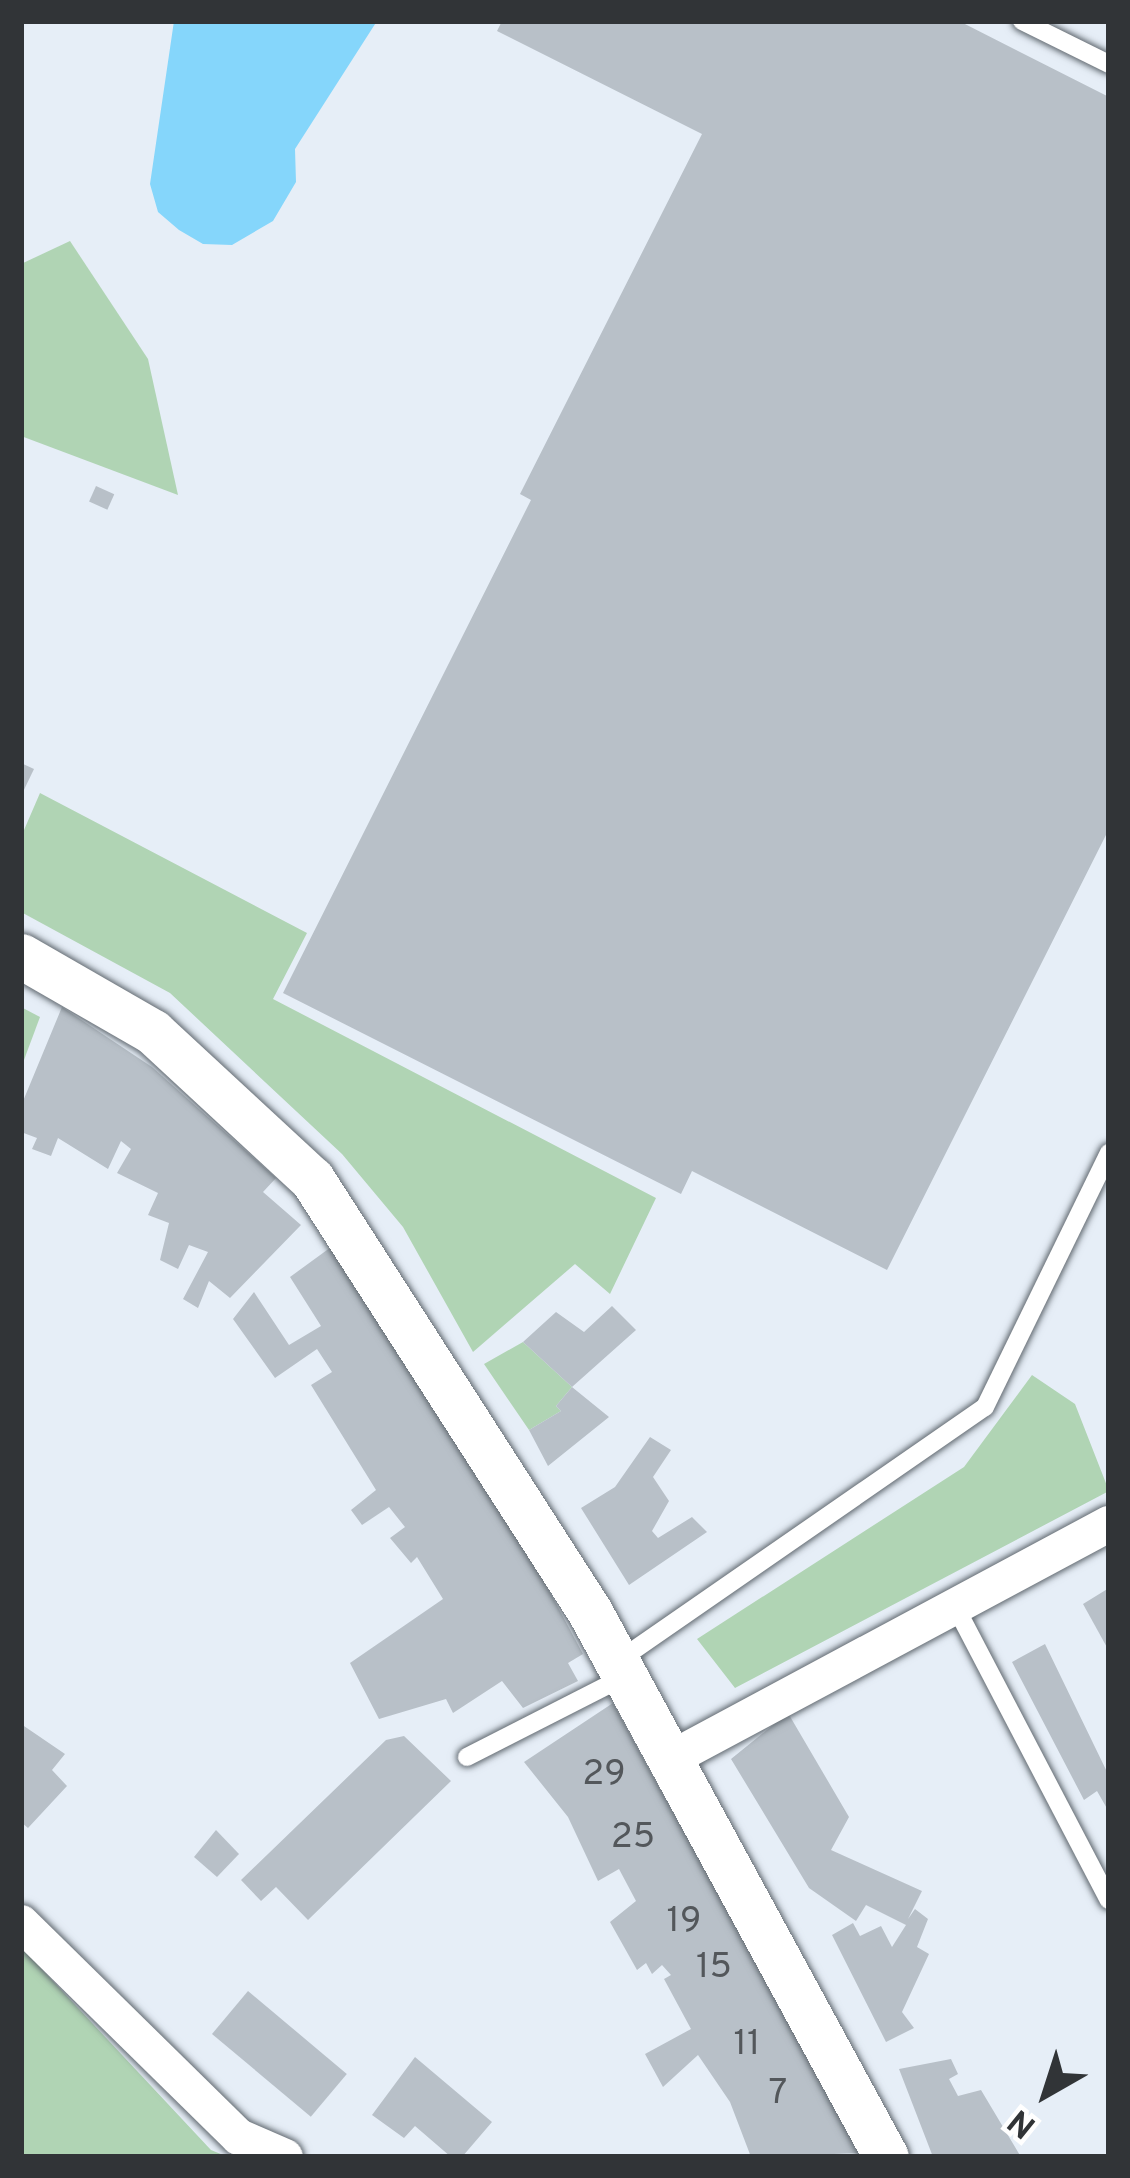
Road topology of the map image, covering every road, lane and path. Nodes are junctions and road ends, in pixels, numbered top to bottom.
1 (1022, 21) edge
2 (1109, 64) edge
3 (21, 956) edge
4 (1109, 1153) edge
5 (1109, 1524) edge
6 (954, 1604) junction
7 (622, 1669) junction
8 (466, 1757) dead end
9 (674, 1757) junction
10 (1109, 1900) edge
11 (21, 1923) edge
12 (231, 2147) edge
13 (285, 2157) edge
14 (886, 2157) edge

1 - 2 lane
3 - 7 street
4 - 7 lane
5 - 6 street
6 - 9 street
6 - 10 lane
7 - 8 lane
7 - 9 street
9 - 14 street
11 - 12 street
12 - 13 street

